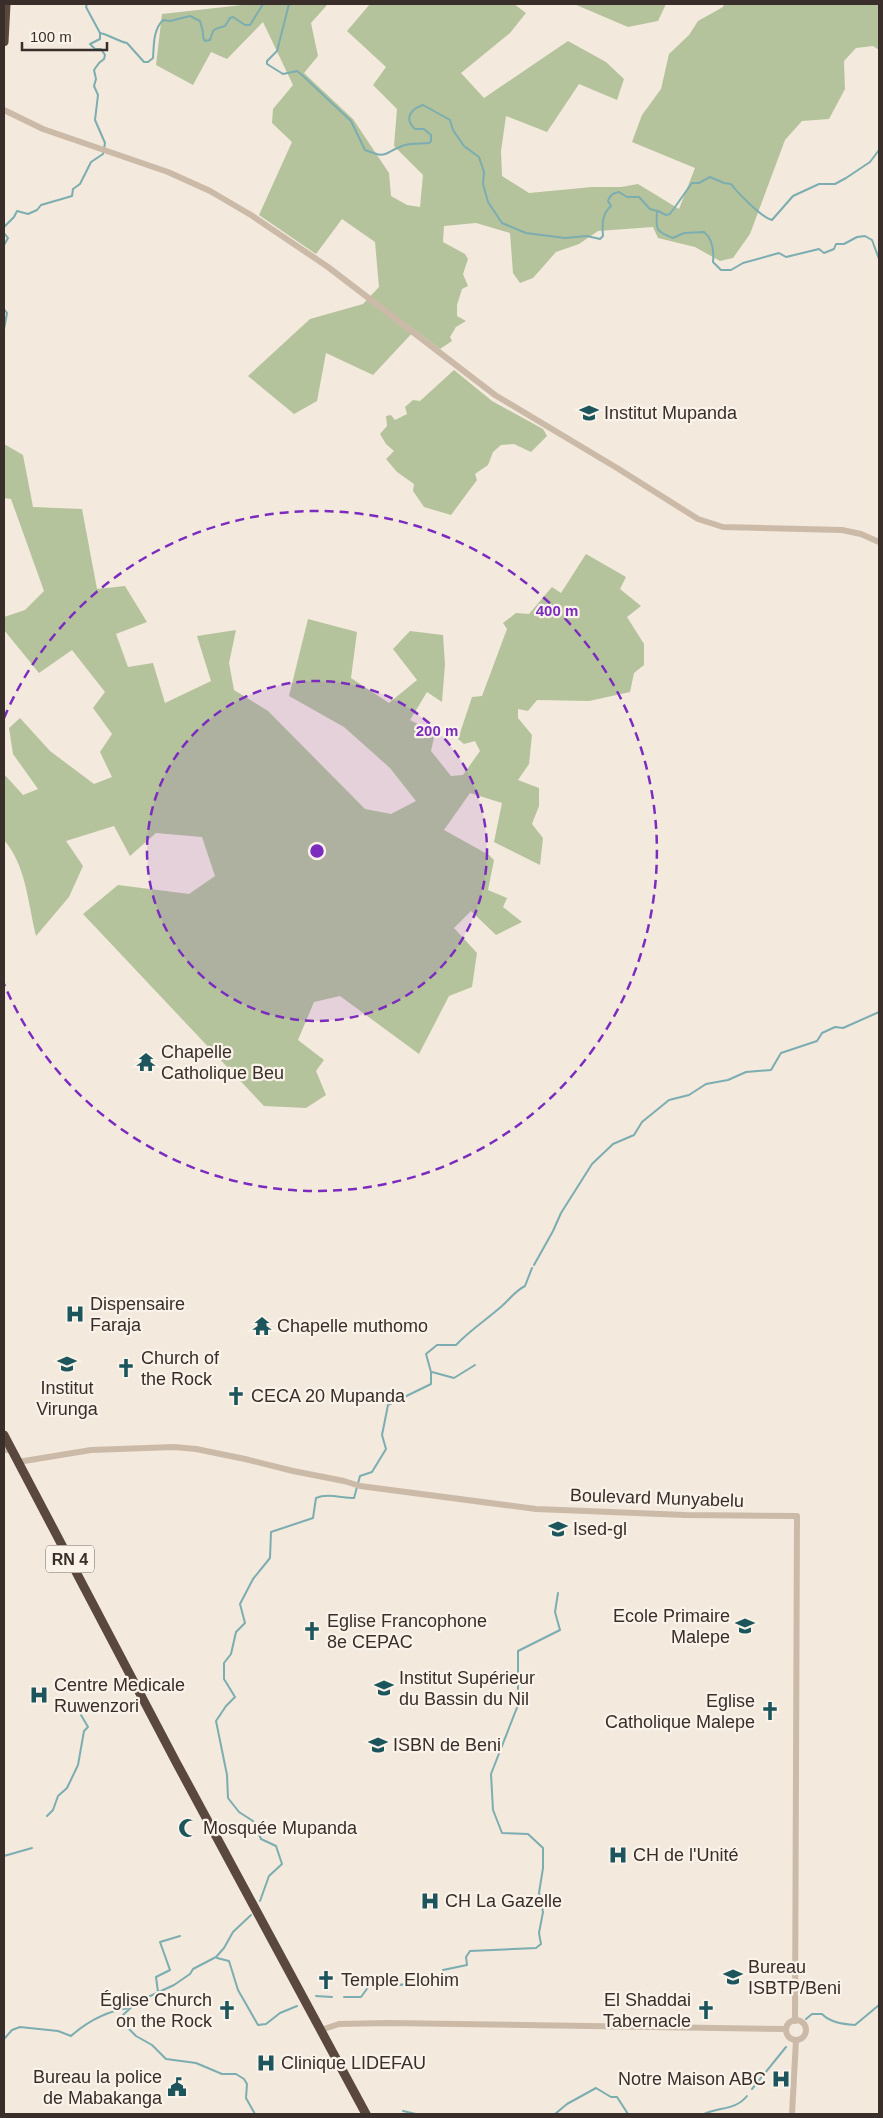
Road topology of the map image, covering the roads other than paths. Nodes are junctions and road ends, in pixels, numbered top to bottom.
1 (6, 4) edge
2 (4, 42) edge
3 (4, 110) edge
4 (879, 542) edge
5 (4, 1435) edge
6 (8, 1450) edge
7 (18, 1462) junction
8 (795, 2021) junction
9 (786, 2029) junction
10 (321, 2030) junction
11 (796, 2040) junction
12 (366, 2114) edge
13 (792, 2114) edge

1 - 2 highway
3 - 4 street
5 - 6 highway, RN 4
6 - 7 highway, RN 4
7 - 8 street, Boulevard Munyabelu
7 - 10 highway, RN 4
8 - 9 street
8 - 11 street
9 - 10 street
9 - 11 street
10 - 12 highway, RN 4
11 - 13 street

